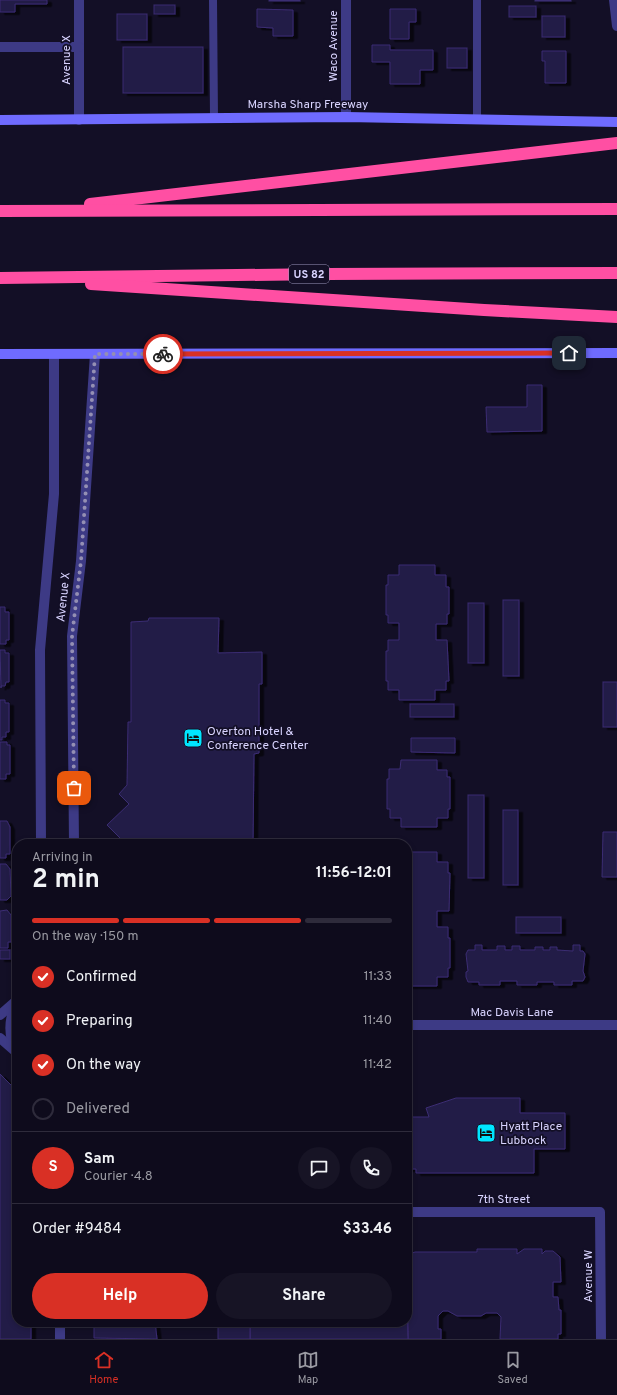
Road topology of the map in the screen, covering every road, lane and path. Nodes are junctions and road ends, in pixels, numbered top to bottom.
1 (79, 0) edge
2 (213, 0) edge
3 (346, 0) edge
4 (477, 0) edge
5 (614, 0) edge
6 (617, 26) edge
7 (0, 47) edge
8 (79, 47) junction
9 (346, 117) junction
10 (214, 118) junction
11 (477, 119) junction
12 (0, 120) edge
13 (79, 120) junction
14 (617, 122) edge
15 (617, 143) edge
16 (617, 209) edge
17 (0, 211) edge
18 (29, 211) junction
19 (617, 273) edge
20 (1, 278) edge
21 (617, 317) edge
22 (617, 353) edge
23 (0, 354) edge
24 (54, 354) junction
25 (95, 354) junction
26 (41, 839) edge
27 (74, 839) edge
28 (12, 1005) edge
29 (12, 1012) edge
30 (0, 1015) edge
31 (412, 1025) edge
32 (617, 1025) edge
33 (0, 1038) edge
34 (12, 1041) edge
35 (12, 1048) edge
36 (412, 1212) edge
37 (600, 1212) joint
38 (60, 1327) edge
39 (60, 1339) edge
40 (601, 1339) edge

1 - 8 street, Avenue X
2 - 10 lane
3 - 9 street, Waco Avenue
4 - 11 lane
5 - 6 street
7 - 8 street
8 - 13 street, Avenue X
9 - 10 main road, Marsha Sharp Freeway
9 - 11 main road, Marsha Sharp Freeway
10 - 13 main road, Marsha Sharp Freeway
11 - 14 main road, Marsha Sharp Freeway
12 - 13 main road, Marsha Sharp Freeway
15 - 18 highway
16 - 18 highway
17 - 18 highway
19 - 20 highway, US 82
20 - 21 highway
22 - 25 main road
23 - 24 main road
24 - 25 main road
24 - 26 street, Avenue X
25 - 27 street, Avenue X
28 - 30 street
29 - 34 street
31 - 32 street, Mac Davis Lane
33 - 35 street
36 - 37 street, 7th Street
37 - 40 street, Avenue W
38 - 39 street

